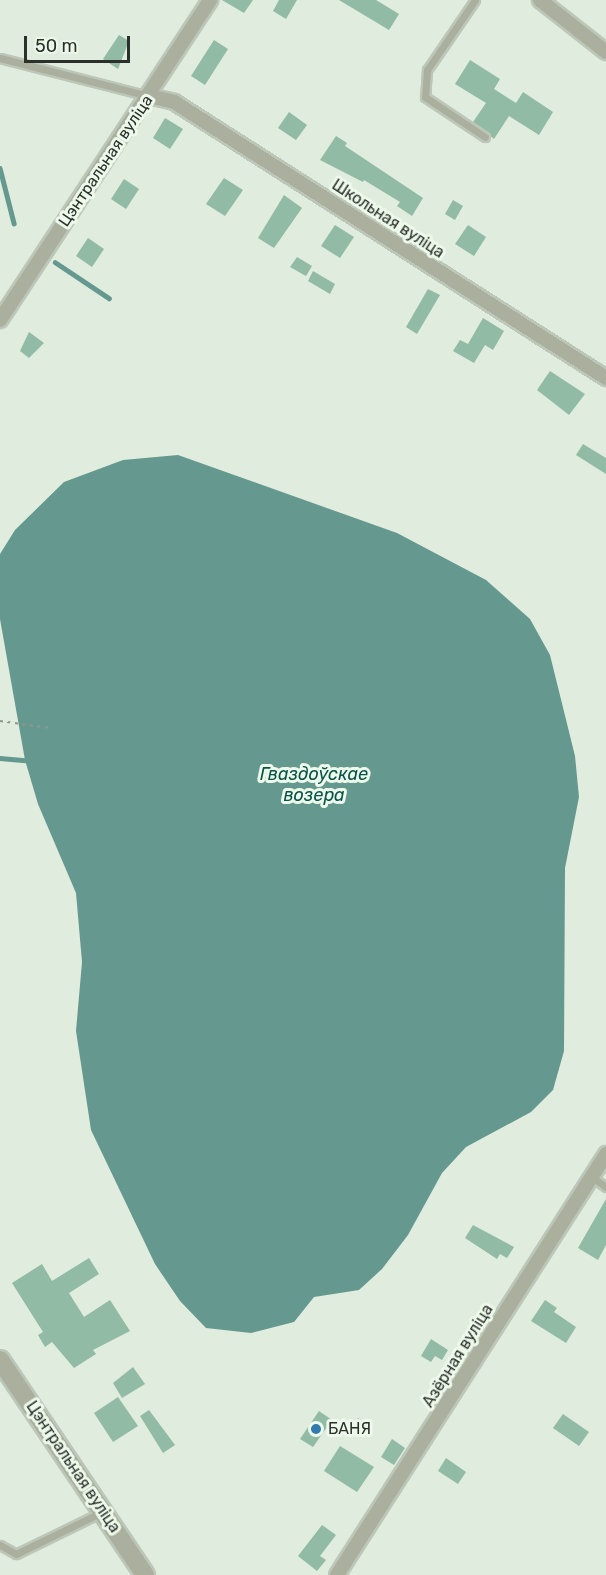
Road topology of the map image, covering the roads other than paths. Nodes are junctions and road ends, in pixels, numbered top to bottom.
1 (210, 0) edge
2 (475, 0) edge
3 (540, 0) edge
4 (606, 52) edge
5 (0, 58) edge
6 (149, 96) junction
7 (484, 137) dead end
8 (0, 320) edge
9 (606, 378) edge
10 (606, 1154) edge
11 (591, 1177) junction
12 (606, 1187) edge
13 (0, 1360) edge
14 (103, 1512) junction
15 (0, 1545) edge
16 (145, 1575) edge
17 (338, 1575) edge

1 - 6 street, Цэнтральная вуліца
2 - 7 lane
3 - 4 street
5 - 6 lane
6 - 8 street, Цэнтральная вуліца
6 - 9 street, Школьная вуліца
10 - 11 street, Азёрная вуліца
11 - 12 lane
11 - 17 street, Азёрная вуліца
13 - 14 street, Цэнтральная вуліца
14 - 15 lane
14 - 16 street, Цэнтральная вуліца

